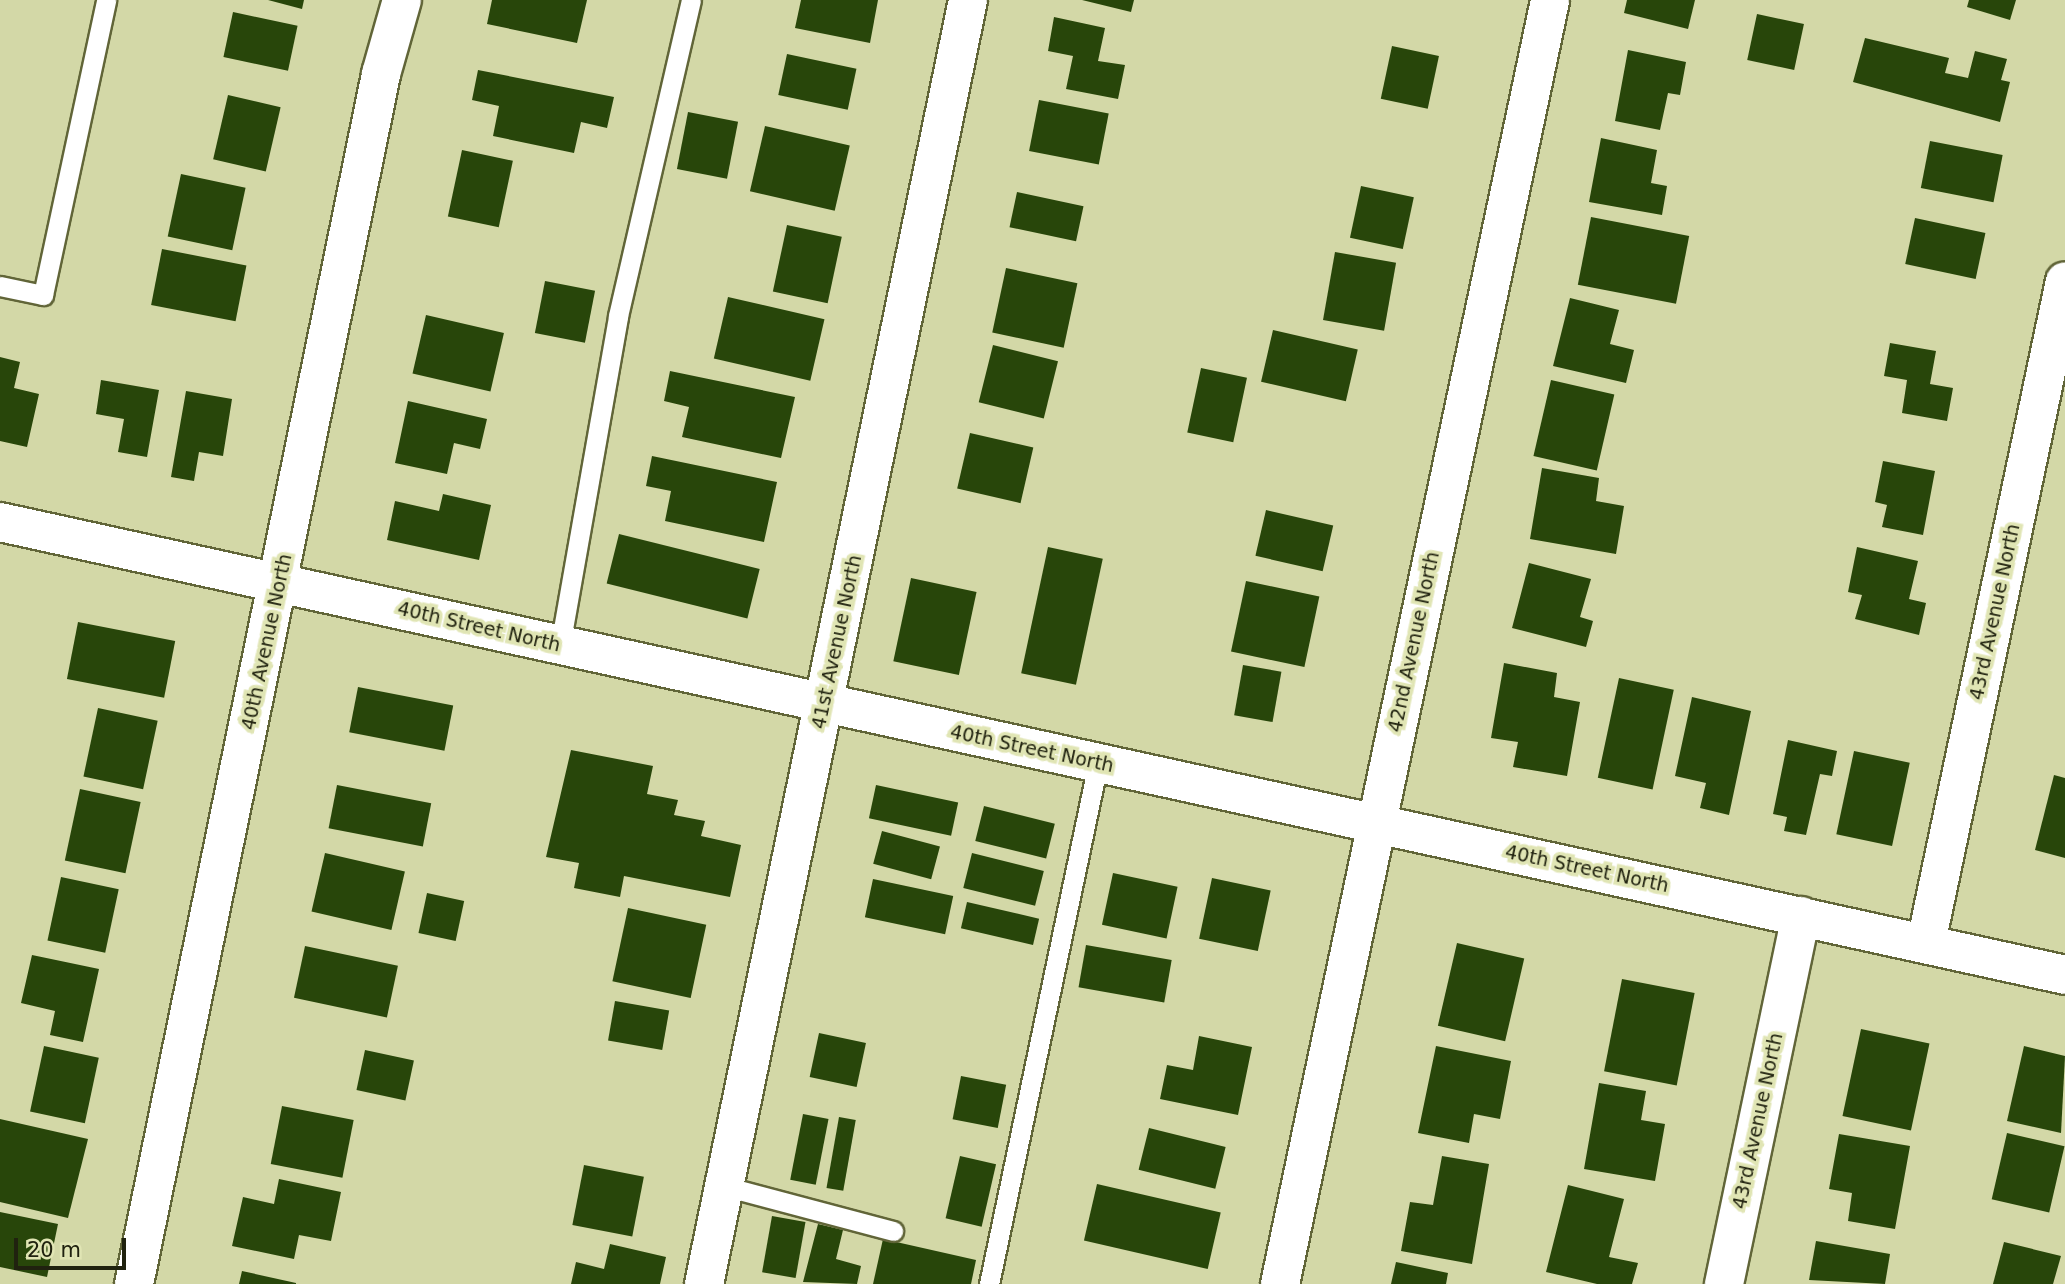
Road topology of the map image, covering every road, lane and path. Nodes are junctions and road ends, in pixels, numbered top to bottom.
1 (106, 0) edge
2 (401, 0) edge
3 (691, 0) edge
4 (968, 0) edge
5 (1550, 0) edge
6 (2065, 281) edge
7 (0, 286) edge
8 (0, 522) edge
9 (279, 583) junction
10 (560, 646) junction
11 (825, 705) junction
12 (1098, 764) junction
13 (1375, 823) junction
14 (1801, 916) junction
15 (1926, 943) junction
16 (2065, 975) edge
17 (724, 1186) junction
18 (893, 1231) dead end
19 (134, 1284) edge
20 (704, 1284) edge
21 (989, 1284) edge
22 (1280, 1284) edge
23 (1724, 1284) edge

1 - 7 lane
2 - 9 street, 40th Avenue North
3 - 10 lane
4 - 11 street, 41st Avenue North
5 - 13 street, 42nd Avenue North
6 - 15 street, 43rd Avenue North
8 - 9 street, 40th Street North
9 - 10 street, 40th Street North
9 - 19 street, 40th Avenue North
10 - 11 street, 40th Street North
11 - 12 street, 40th Street North
11 - 17 street, 41st Avenue North
12 - 13 street, 40th Street North
12 - 21 lane
13 - 14 street, 40th Street North
13 - 22 street, 42nd Avenue North
14 - 15 street, 40th Street North
14 - 23 street, 43rd Avenue North
15 - 16 street, 40th Street North
17 - 18 lane
17 - 20 street, 41st Avenue North

